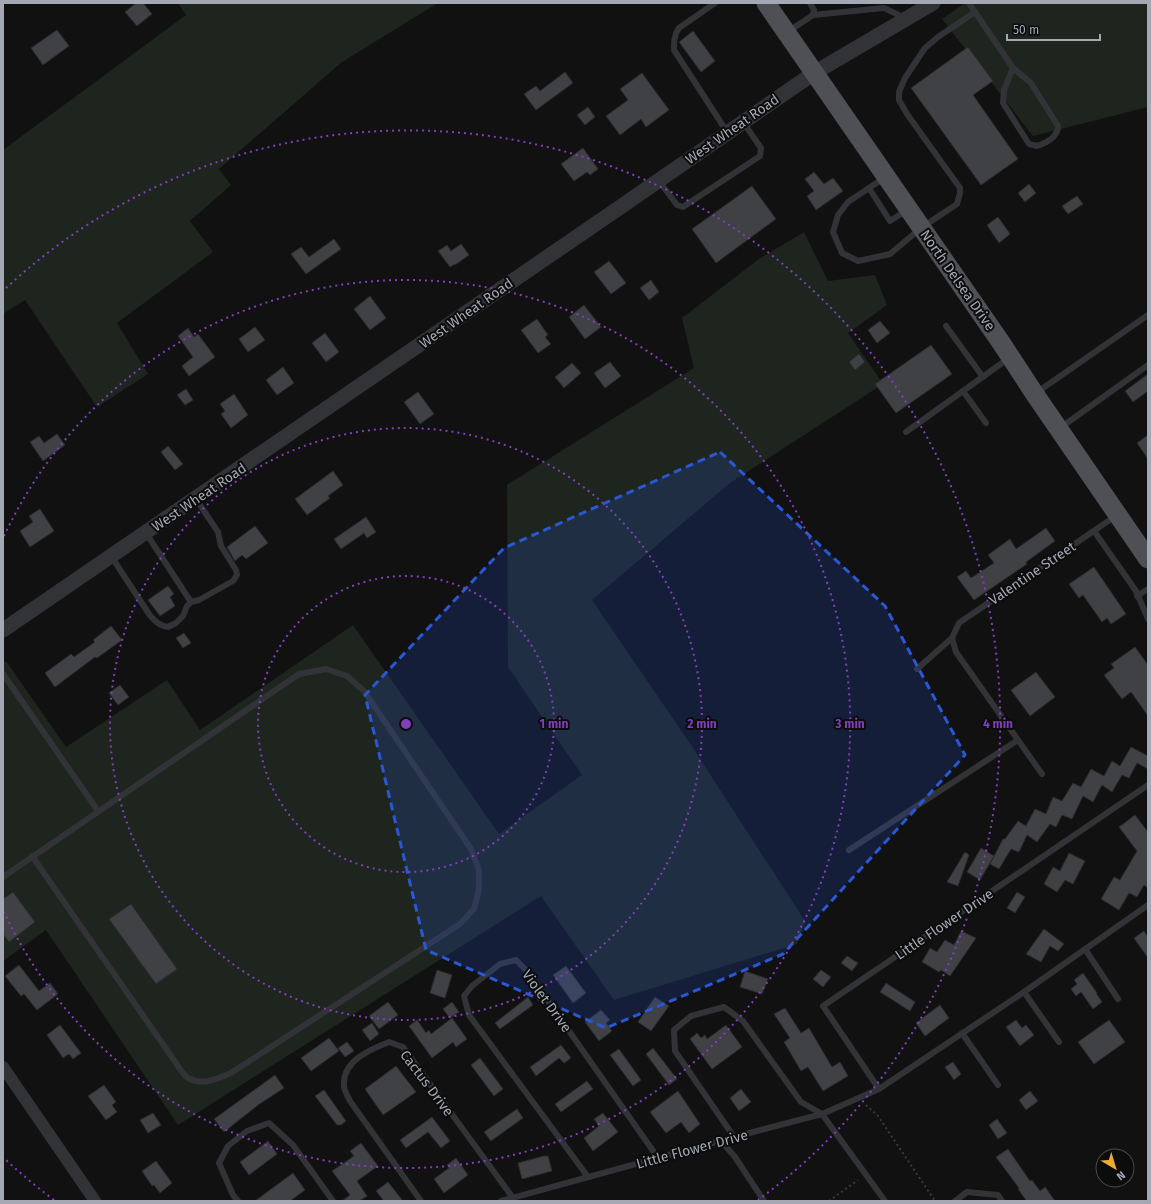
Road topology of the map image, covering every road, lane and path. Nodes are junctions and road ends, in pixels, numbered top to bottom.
1 (715, 3) edge
2 (766, 3) edge
3 (810, 3) edge
4 (933, 3) edge
5 (969, 3) edge
6 (975, 12) junction
7 (813, 15) junction
8 (906, 19) junction
9 (786, 33) junction
10 (1013, 68) junction
11 (814, 73) junction
12 (743, 122) junction
13 (727, 133) junction
14 (886, 177) junction
15 (659, 181) junction
16 (870, 188) junction
17 (908, 209) junction
18 (921, 228) junction
19 (1148, 315) edge
20 (946, 326) dead end
21 (1011, 357) junction
22 (1148, 365) edge
23 (983, 377) junction
24 (963, 392) junction
25 (1034, 394) junction
26 (986, 423) dead end
27 (1059, 429) junction
28 (906, 432) dead end
29 (196, 499) junction
30 (1118, 514) junction
31 (1094, 531) junction
32 (146, 533) junction
33 (112, 556) junction
34 (1148, 559) edge
35 (1148, 589) edge
36 (1138, 596) junction
37 (191, 602) junction
38 (1148, 619) edge
39 (3, 630) edge
40 (952, 638) junction
41 (917, 670) dead end
42 (3, 674) edge
43 (1018, 740) junction
44 (1042, 774) dead end
45 (1148, 785) edge
46 (98, 811) junction
47 (849, 850) dead end
48 (32, 856) junction
49 (3, 876) edge
50 (1146, 906) edge
51 (1148, 914) edge
52 (1085, 950) junction
53 (1024, 992) junction
54 (1118, 999) dead end
55 (962, 1033) junction
56 (1059, 1042) dead end
57 (3, 1067) edge
58 (998, 1085) dead end
59 (879, 1089) junction
60 (859, 1098) junction
61 (822, 1114) junction
62 (734, 1137) junction
63 (722, 1141) junction
64 (658, 1158) junction
65 (866, 1175) junction
66 (588, 1177) junction
67 (512, 1198) junction
68 (95, 1201) edge
69 (238, 1201) edge
70 (333, 1201) edge
71 (420, 1201) edge
72 (501, 1201) edge
73 (764, 1201) edge
74 (828, 1201) edge
75 (885, 1201) edge
76 (935, 1201) edge
77 (955, 1201) edge
78 (1002, 1201) edge

1 - 13 lane
2 - 9 main road, North Delsea Drive
3 - 7 lane
4 - 8 street, West Wheat Road
5 - 6 lane
6 - 10 lane
6 - 18 lane
7 - 8 lane
7 - 9 lane
8 - 11 street, West Wheat Road
9 - 11 main road, North Delsea Drive
10 - 10 lane
11 - 12 street, West Wheat Road
11 - 14 main road, North Delsea Drive
12 - 13 street, West Wheat Road
12 - 15 lane
13 - 15 street, West Wheat Road
14 - 16 lane
14 - 17 main road, North Delsea Drive
15 - 29 street, West Wheat Road
16 - 17 lane
16 - 18 lane
17 - 18 main road, North Delsea Drive
18 - 21 main road, North Delsea Drive
19 - 25 lane
20 - 23 lane
21 - 23 lane
21 - 25 main road, North Delsea Drive
22 - 27 lane
23 - 24 lane
24 - 26 lane
24 - 28 lane
25 - 27 main road, North Delsea Drive
27 - 30 main road, North Delsea Drive
29 - 32 street, West Wheat Road
29 - 37 lane
30 - 31 lane, Valentine Street
30 - 34 main road, North Delsea Drive
31 - 36 lane
31 - 40 lane, Valentine Street
32 - 33 street, West Wheat Road
32 - 37 lane
33 - 37 lane
33 - 39 street, West Wheat Road
35 - 36 lane
36 - 38 lane
40 - 41 lane, Valentine Street
40 - 43 lane
42 - 46 lane
43 - 44 lane
43 - 47 lane
45 - 59 lane, Little Flower Drive
46 - 48 lane
46 - 48 lane
48 - 49 lane
50 - 51 lane
50 - 52 lane, Little Flower Drive
52 - 53 lane, Little Flower Drive
52 - 54 lane
53 - 55 lane, Little Flower Drive
53 - 56 lane
55 - 58 lane
55 - 59 lane, Little Flower Drive
57 - 68 street
59 - 60 lane, Little Flower Drive
60 - 61 lane, Little Flower Drive
60 - 76 path
61 - 62 lane, Little Flower Drive
61 - 62 lane
61 - 65 lane
62 - 63 lane, Little Flower Drive
63 - 64 lane, Little Flower Drive
63 - 73 lane
64 - 66 lane, Little Flower Drive
64 - 66 lane, Violet Drive
65 - 74 path
65 - 75 lane
66 - 67 lane, Little Flower Drive
67 - 71 lane, Cactus Drive
67 - 72 lane, Little Flower Drive
69 - 70 lane
77 - 78 lane

